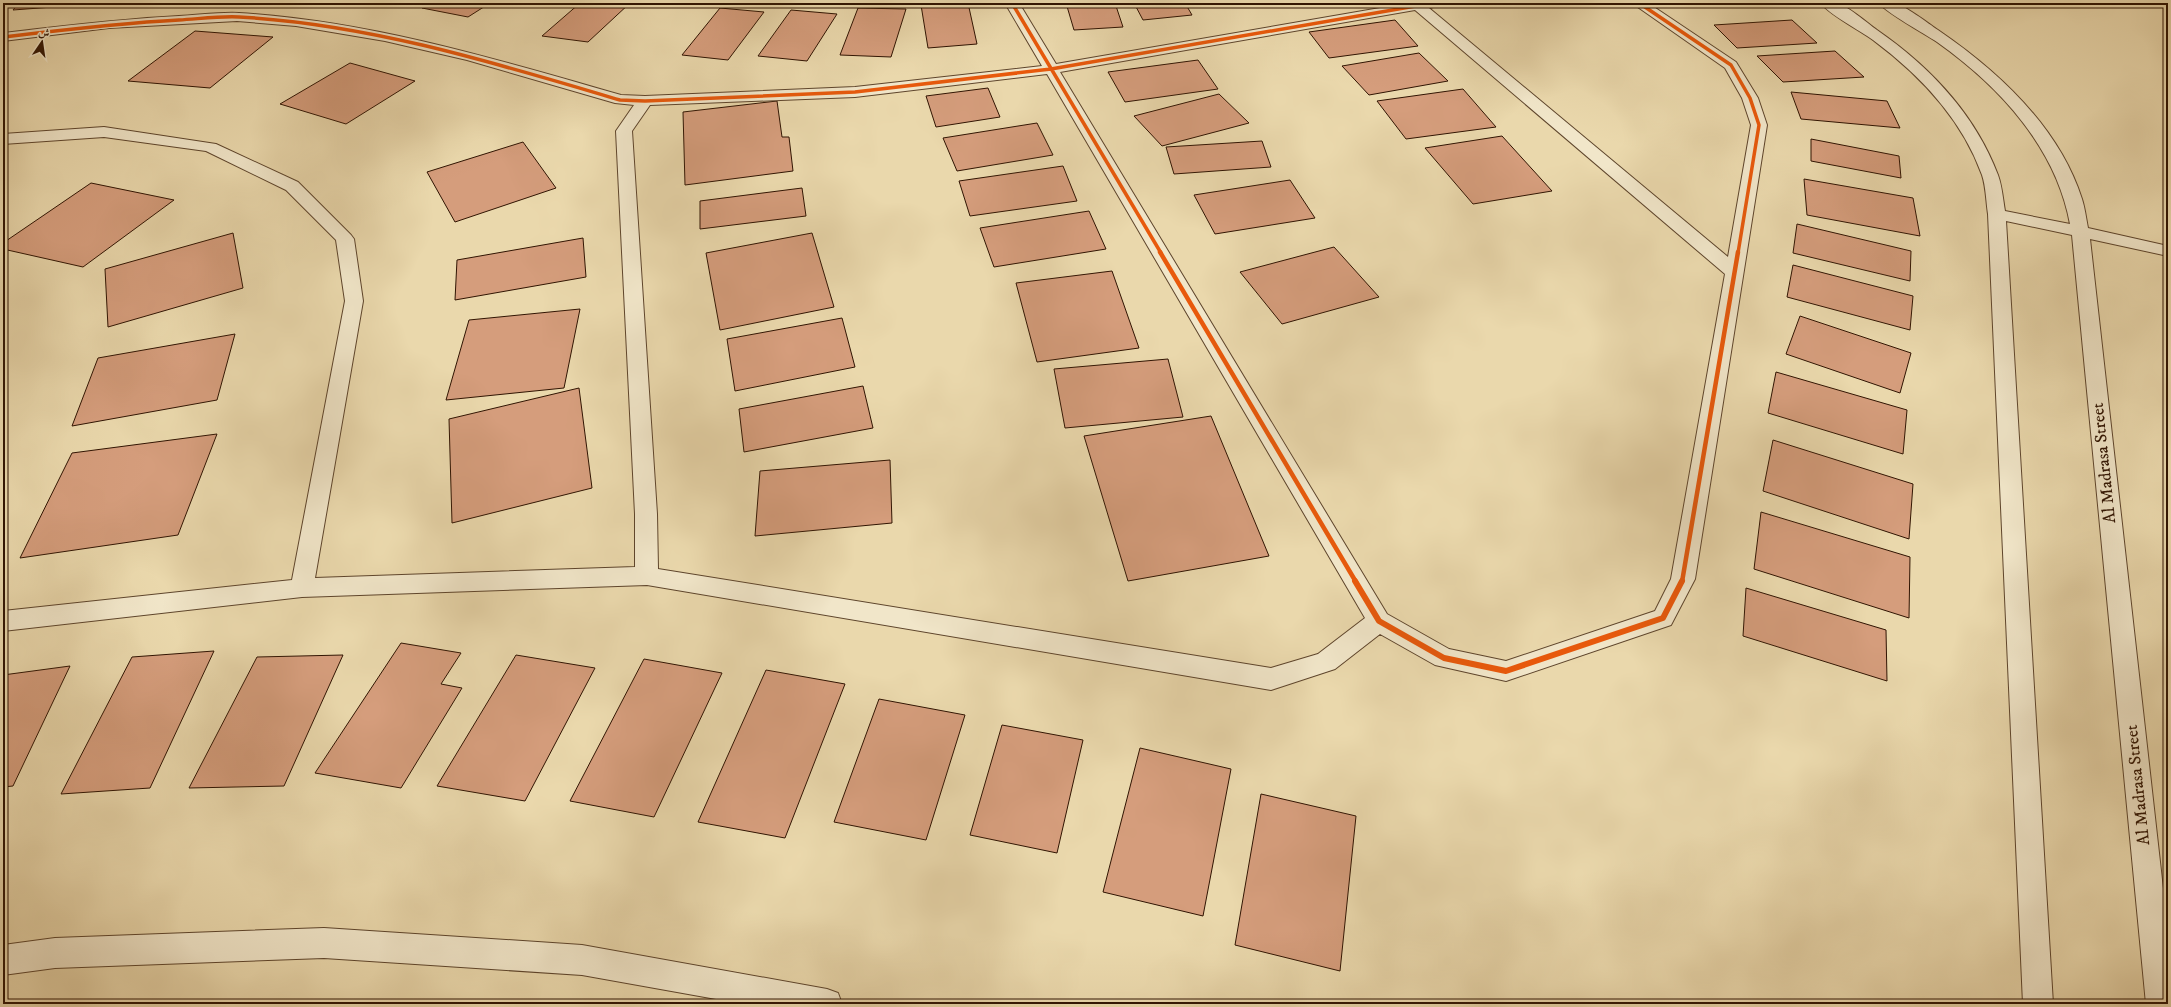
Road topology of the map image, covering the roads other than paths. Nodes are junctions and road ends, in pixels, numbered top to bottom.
1 (1012, 3) edge
2 (1640, 3) edge
3 (1828, 3) edge
4 (1886, 3) edge
5 (1425, 4) edge
6 (3, 37) edge
7 (1051, 69) junction
8 (645, 101) junction
9 (3, 139) edge
10 (1998, 214) junction
11 (2080, 232) junction
12 (2168, 251) edge
13 (1734, 271) junction
14 (647, 576) junction
15 (302, 588) junction
16 (3, 621) edge
17 (1379, 621) junction
18 (3, 960) edge
19 (827, 1004) edge
20 (2038, 1004) edge
21 (2161, 1004) edge

1 - 7 street
2 - 13 street
3 - 10 street
4 - 11 street, Al Madrasa Street
5 - 7 street
5 - 13 street
6 - 8 street
7 - 8 street
7 - 17 street
8 - 14 street
9 - 15 street
10 - 11 street
10 - 20 street
11 - 12 street
11 - 21 street, Al Madrasa Street
13 - 17 street
14 - 15 street
14 - 17 street
15 - 16 street
18 - 19 street

